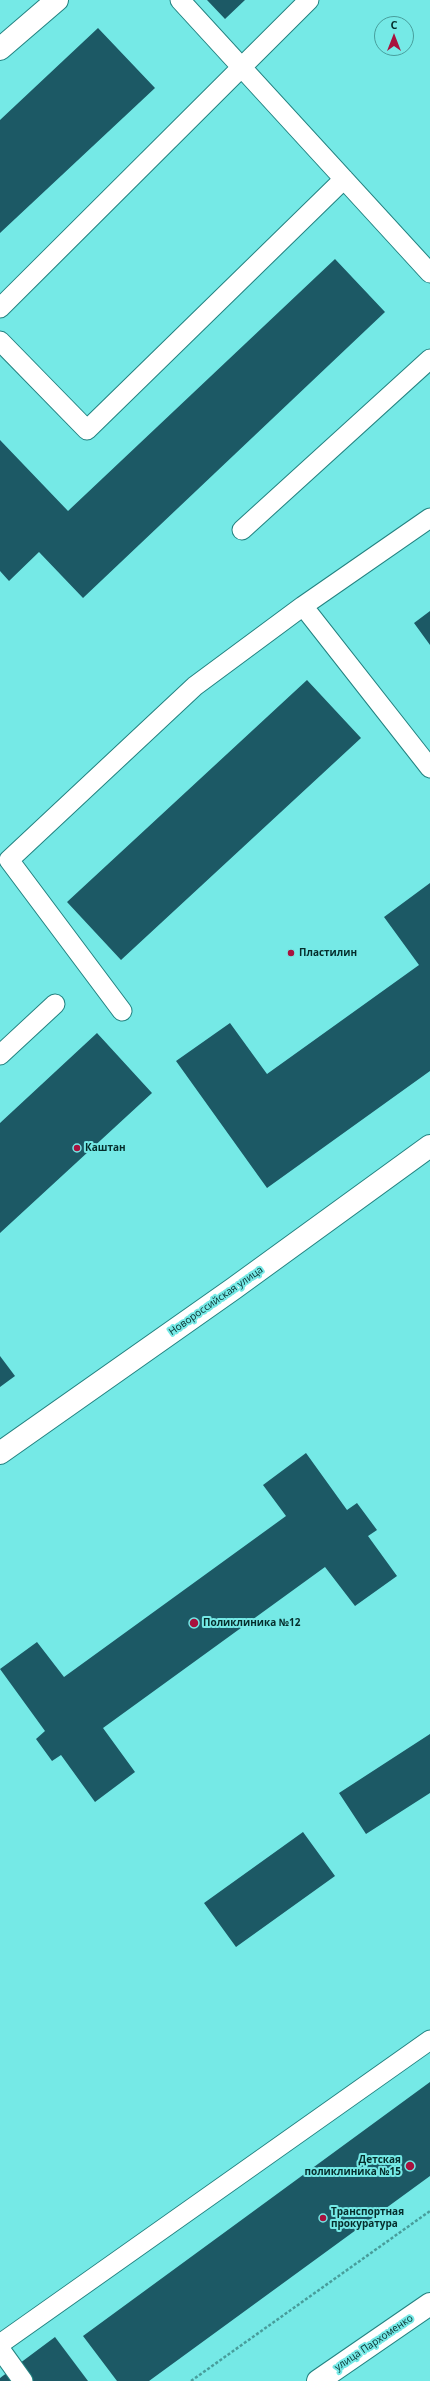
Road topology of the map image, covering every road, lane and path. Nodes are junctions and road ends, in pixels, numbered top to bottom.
1 (57, 0) edge
2 (180, 0) edge
3 (309, 0) edge
4 (0, 49) edge
5 (242, 67) junction
6 (344, 180) junction
7 (430, 273) edge
8 (0, 308) edge
9 (0, 341) edge
10 (430, 359) edge
11 (430, 518) edge
12 (242, 530) dead end
13 (303, 606) junction
14 (430, 768) edge
15 (55, 1004) dead end
16 (122, 1011) dead end
17 (0, 1055) edge
18 (430, 1146) edge
19 (0, 1453) edge
20 (430, 2040) edge
21 (430, 2211) edge
22 (430, 2304) edge
23 (0, 2344) edge
24 (0, 2349) edge
25 (23, 2381) edge
26 (191, 2381) edge
27 (318, 2381) edge

1 - 4 street
2 - 5 lane
3 - 5 lane
5 - 6 lane
5 - 8 lane
6 - 7 lane
6 - 9 lane
10 - 12 lane
11 - 13 lane
13 - 14 lane
13 - 16 lane
15 - 17 lane
18 - 19 street, Новороссийская улица
20 - 23 lane
21 - 26 path
22 - 27 street, улица Пархоменко
24 - 25 lane

